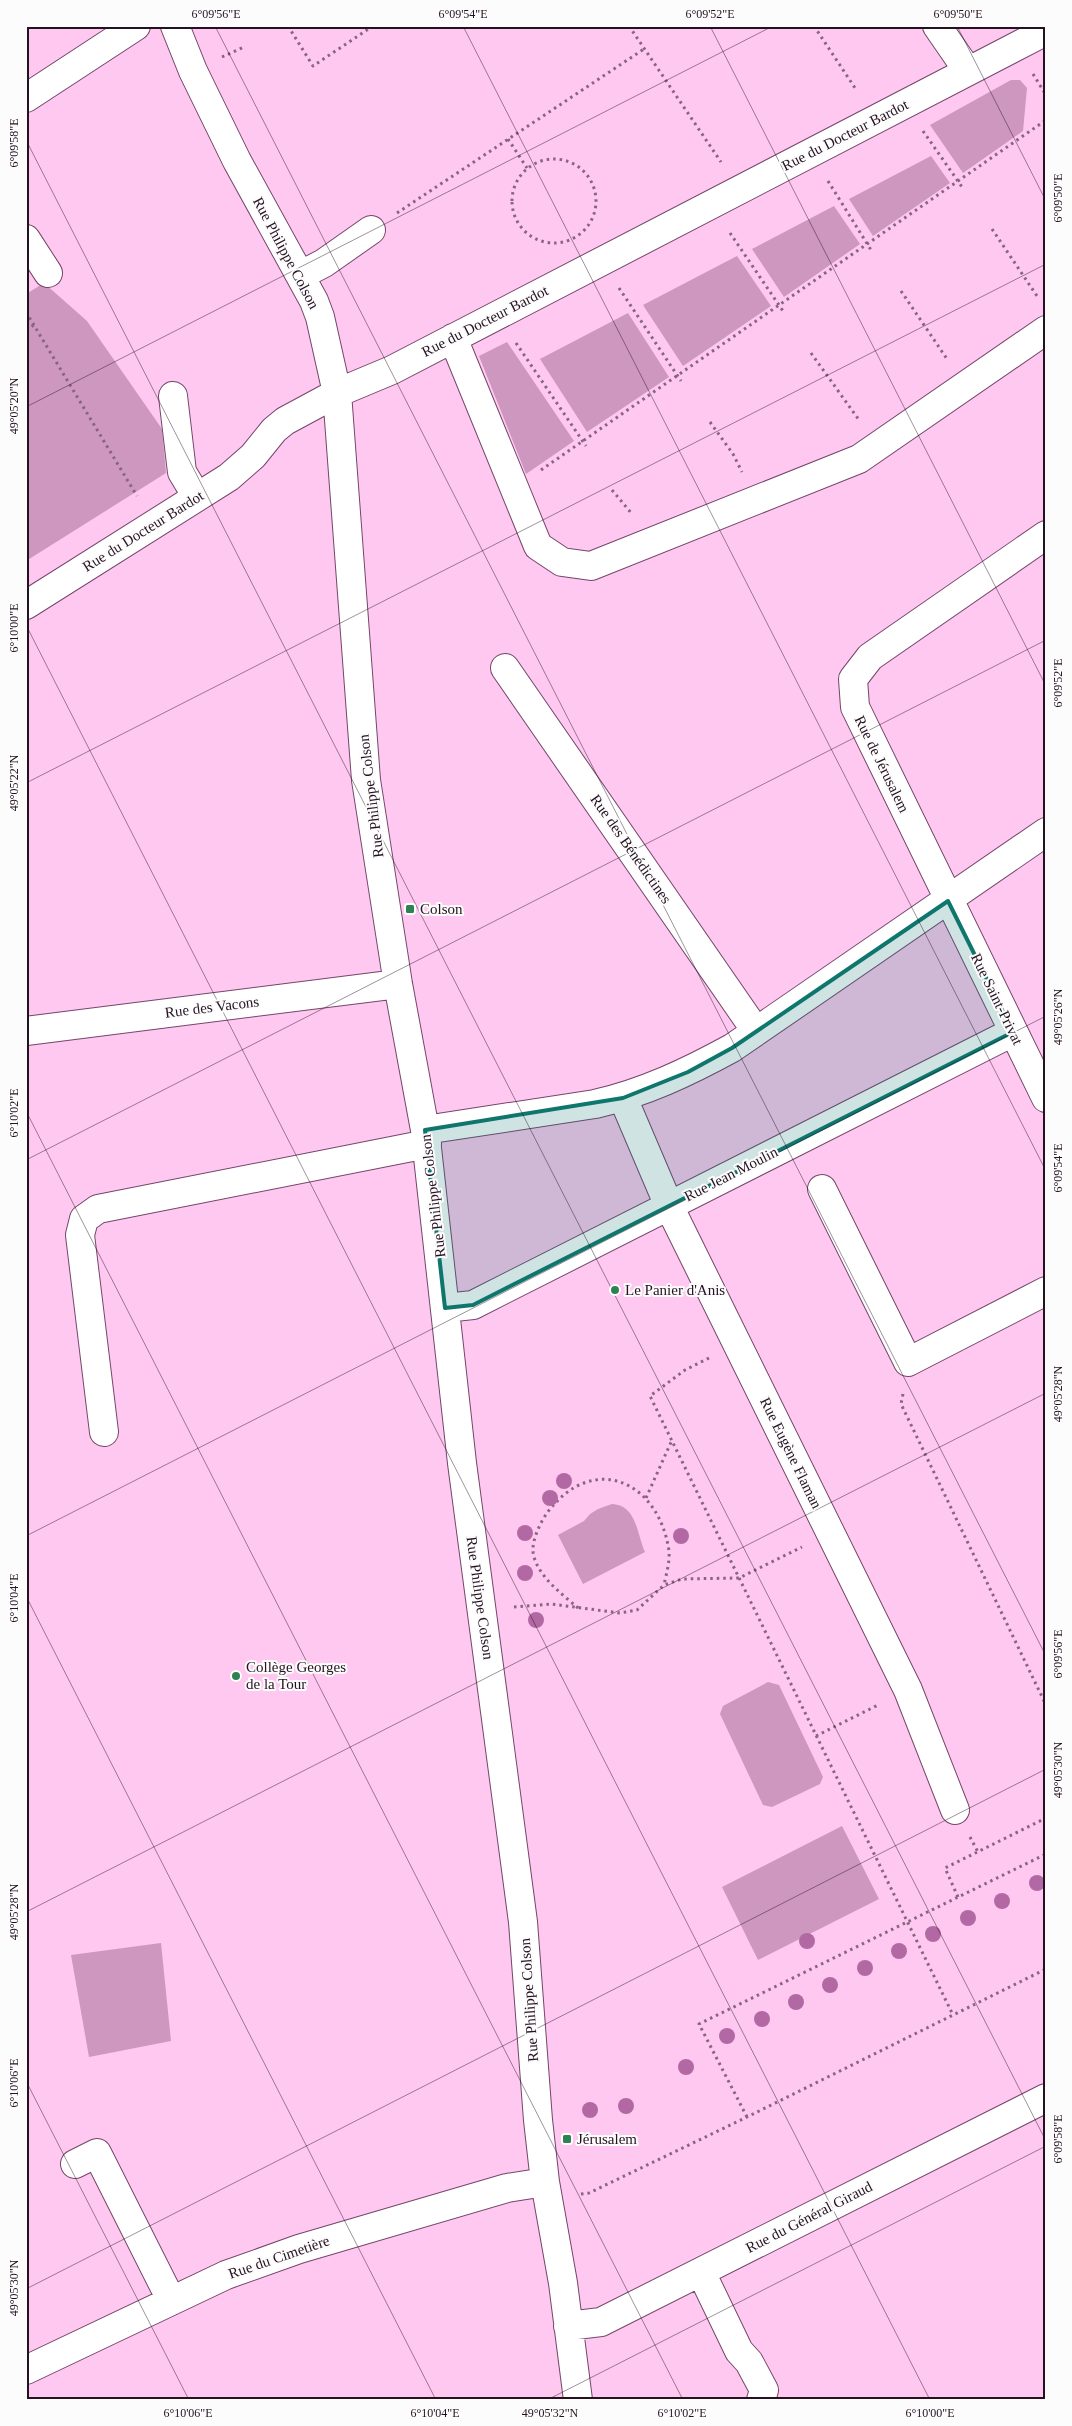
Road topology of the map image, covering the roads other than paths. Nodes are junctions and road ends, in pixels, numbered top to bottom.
1 (136, 26) edge
2 (175, 26) edge
3 (937, 26) edge
4 (1046, 31) edge
5 (968, 71) junction
6 (26, 98) edge
7 (371, 230) dead end
8 (26, 239) edge
9 (48, 273) dead end
10 (301, 275) junction
11 (1046, 330) edge
12 (453, 338) junction
13 (337, 393) junction
14 (173, 396) dead end
15 (197, 498) junction
16 (1046, 535) edge
17 (26, 605) edge
18 (505, 668) dead end
19 (1046, 832) edge
20 (948, 900) junction
21 (398, 984) junction
22 (26, 1031) edge
23 (756, 1031) junction
24 (1013, 1032) junction
25 (623, 1098) junction
26 (1046, 1098) edge
27 (426, 1137) junction
28 (822, 1189) dead end
29 (669, 1206) junction
30 (1046, 1291) edge
31 (445, 1308) junction
32 (104, 1432) dead end
33 (955, 1810) dead end
34 (1046, 2098) edge
35 (75, 2164) dead end
36 (547, 2192) junction
37 (701, 2272) junction
38 (171, 2300) junction
39 (568, 2326) junction
40 (26, 2370) edge
41 (578, 2400) edge
42 (761, 2400) edge

1 - 6 street
2 - 10 street, Rue Philippe Colson
3 - 5 street
4 - 5 street, Rue du Docteur Bardot
5 - 12 street, Rue du Docteur Bardot
7 - 10 street
8 - 9 street
10 - 13 street, Rue Philippe Colson
11 - 12 street
12 - 13 street, Rue du Docteur Bardot
13 - 15 street, Rue du Docteur Bardot
13 - 21 street, Rue Philippe Colson
14 - 15 street
15 - 17 street, Rue du Docteur Bardot
16 - 20 street, Rue de Jérusalem
18 - 23 street, Rue des Bénédictines
19 - 20 street
20 - 23 street
20 - 24 street, Rue Saint-Privat
21 - 22 street, Rue des Vacons
21 - 27 street, Rue Philippe Colson
23 - 25 street
24 - 26 street, Rue Saint-Privat
24 - 29 street, Rue Jean Moulin
25 - 27 street
25 - 29 street, Rue Eugène Flaman
27 - 31 street, Rue Philippe Colson
27 - 32 street
28 - 30 street
29 - 31 street, Rue Jean Moulin
29 - 33 street, Rue Eugène Flaman
31 - 36 street, Rue Philippe Colson
34 - 37 street, Rue du Général Giraud
35 - 38 street
36 - 38 street, Rue du Cimetière
36 - 39 street, Rue Philippe Colson
37 - 39 street, Rue du Général Giraud
37 - 42 street
38 - 40 street, Rue du Cimetière
39 - 41 street, Rue Philippe Colson

